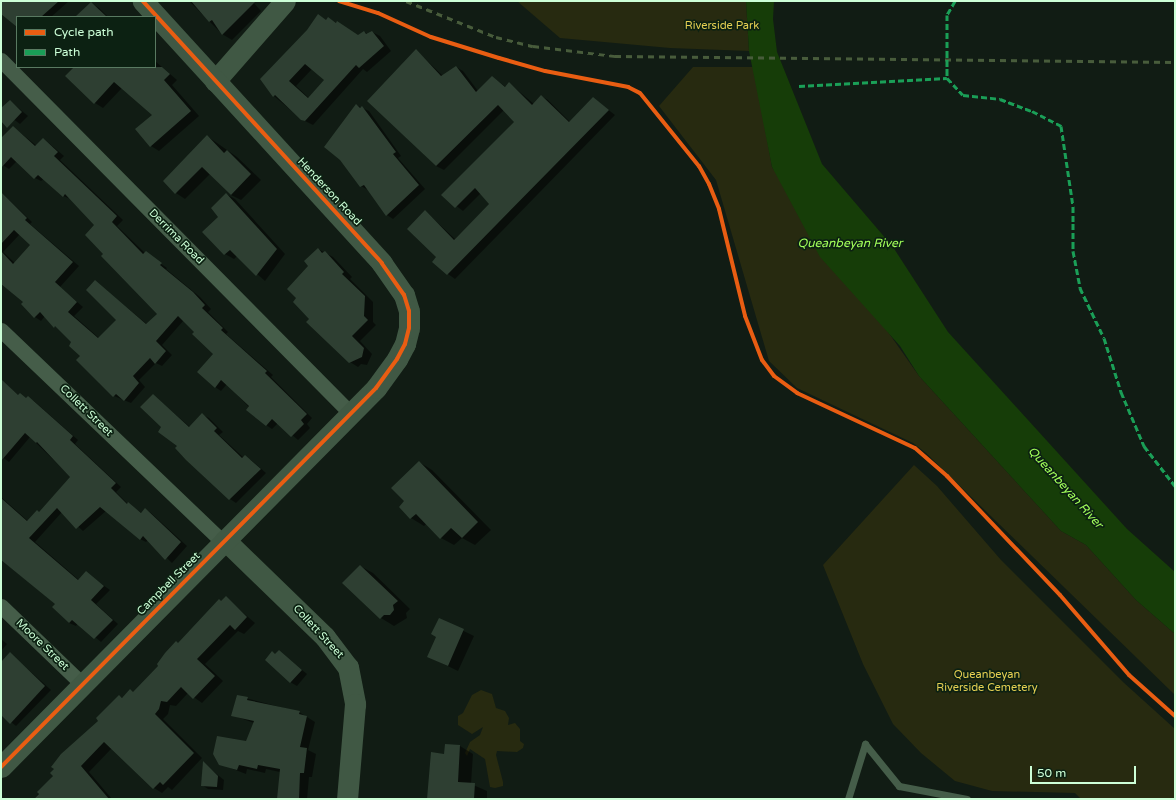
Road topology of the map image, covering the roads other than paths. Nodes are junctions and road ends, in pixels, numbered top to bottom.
1 (143, 1) edge
2 (285, 1) edge
3 (1, 60) edge
4 (215, 80) junction
5 (1, 330) edge
6 (351, 414) junction
7 (224, 541) junction
8 (1, 606) edge
9 (82, 684) junction
10 (1, 767) edge
11 (348, 799) edge
12 (848, 799) edge
13 (967, 799) edge

1 - 4 street, Henderson Road
2 - 4 street
3 - 6 street, Derrima Road
4 - 6 street, Henderson Road
5 - 7 street, Collett Street
6 - 7 street, Campbell Street
7 - 9 street, Campbell Street
7 - 11 street, Collett Street
8 - 9 street, Moore Street
9 - 10 street, Campbell Street
12 - 13 lane

